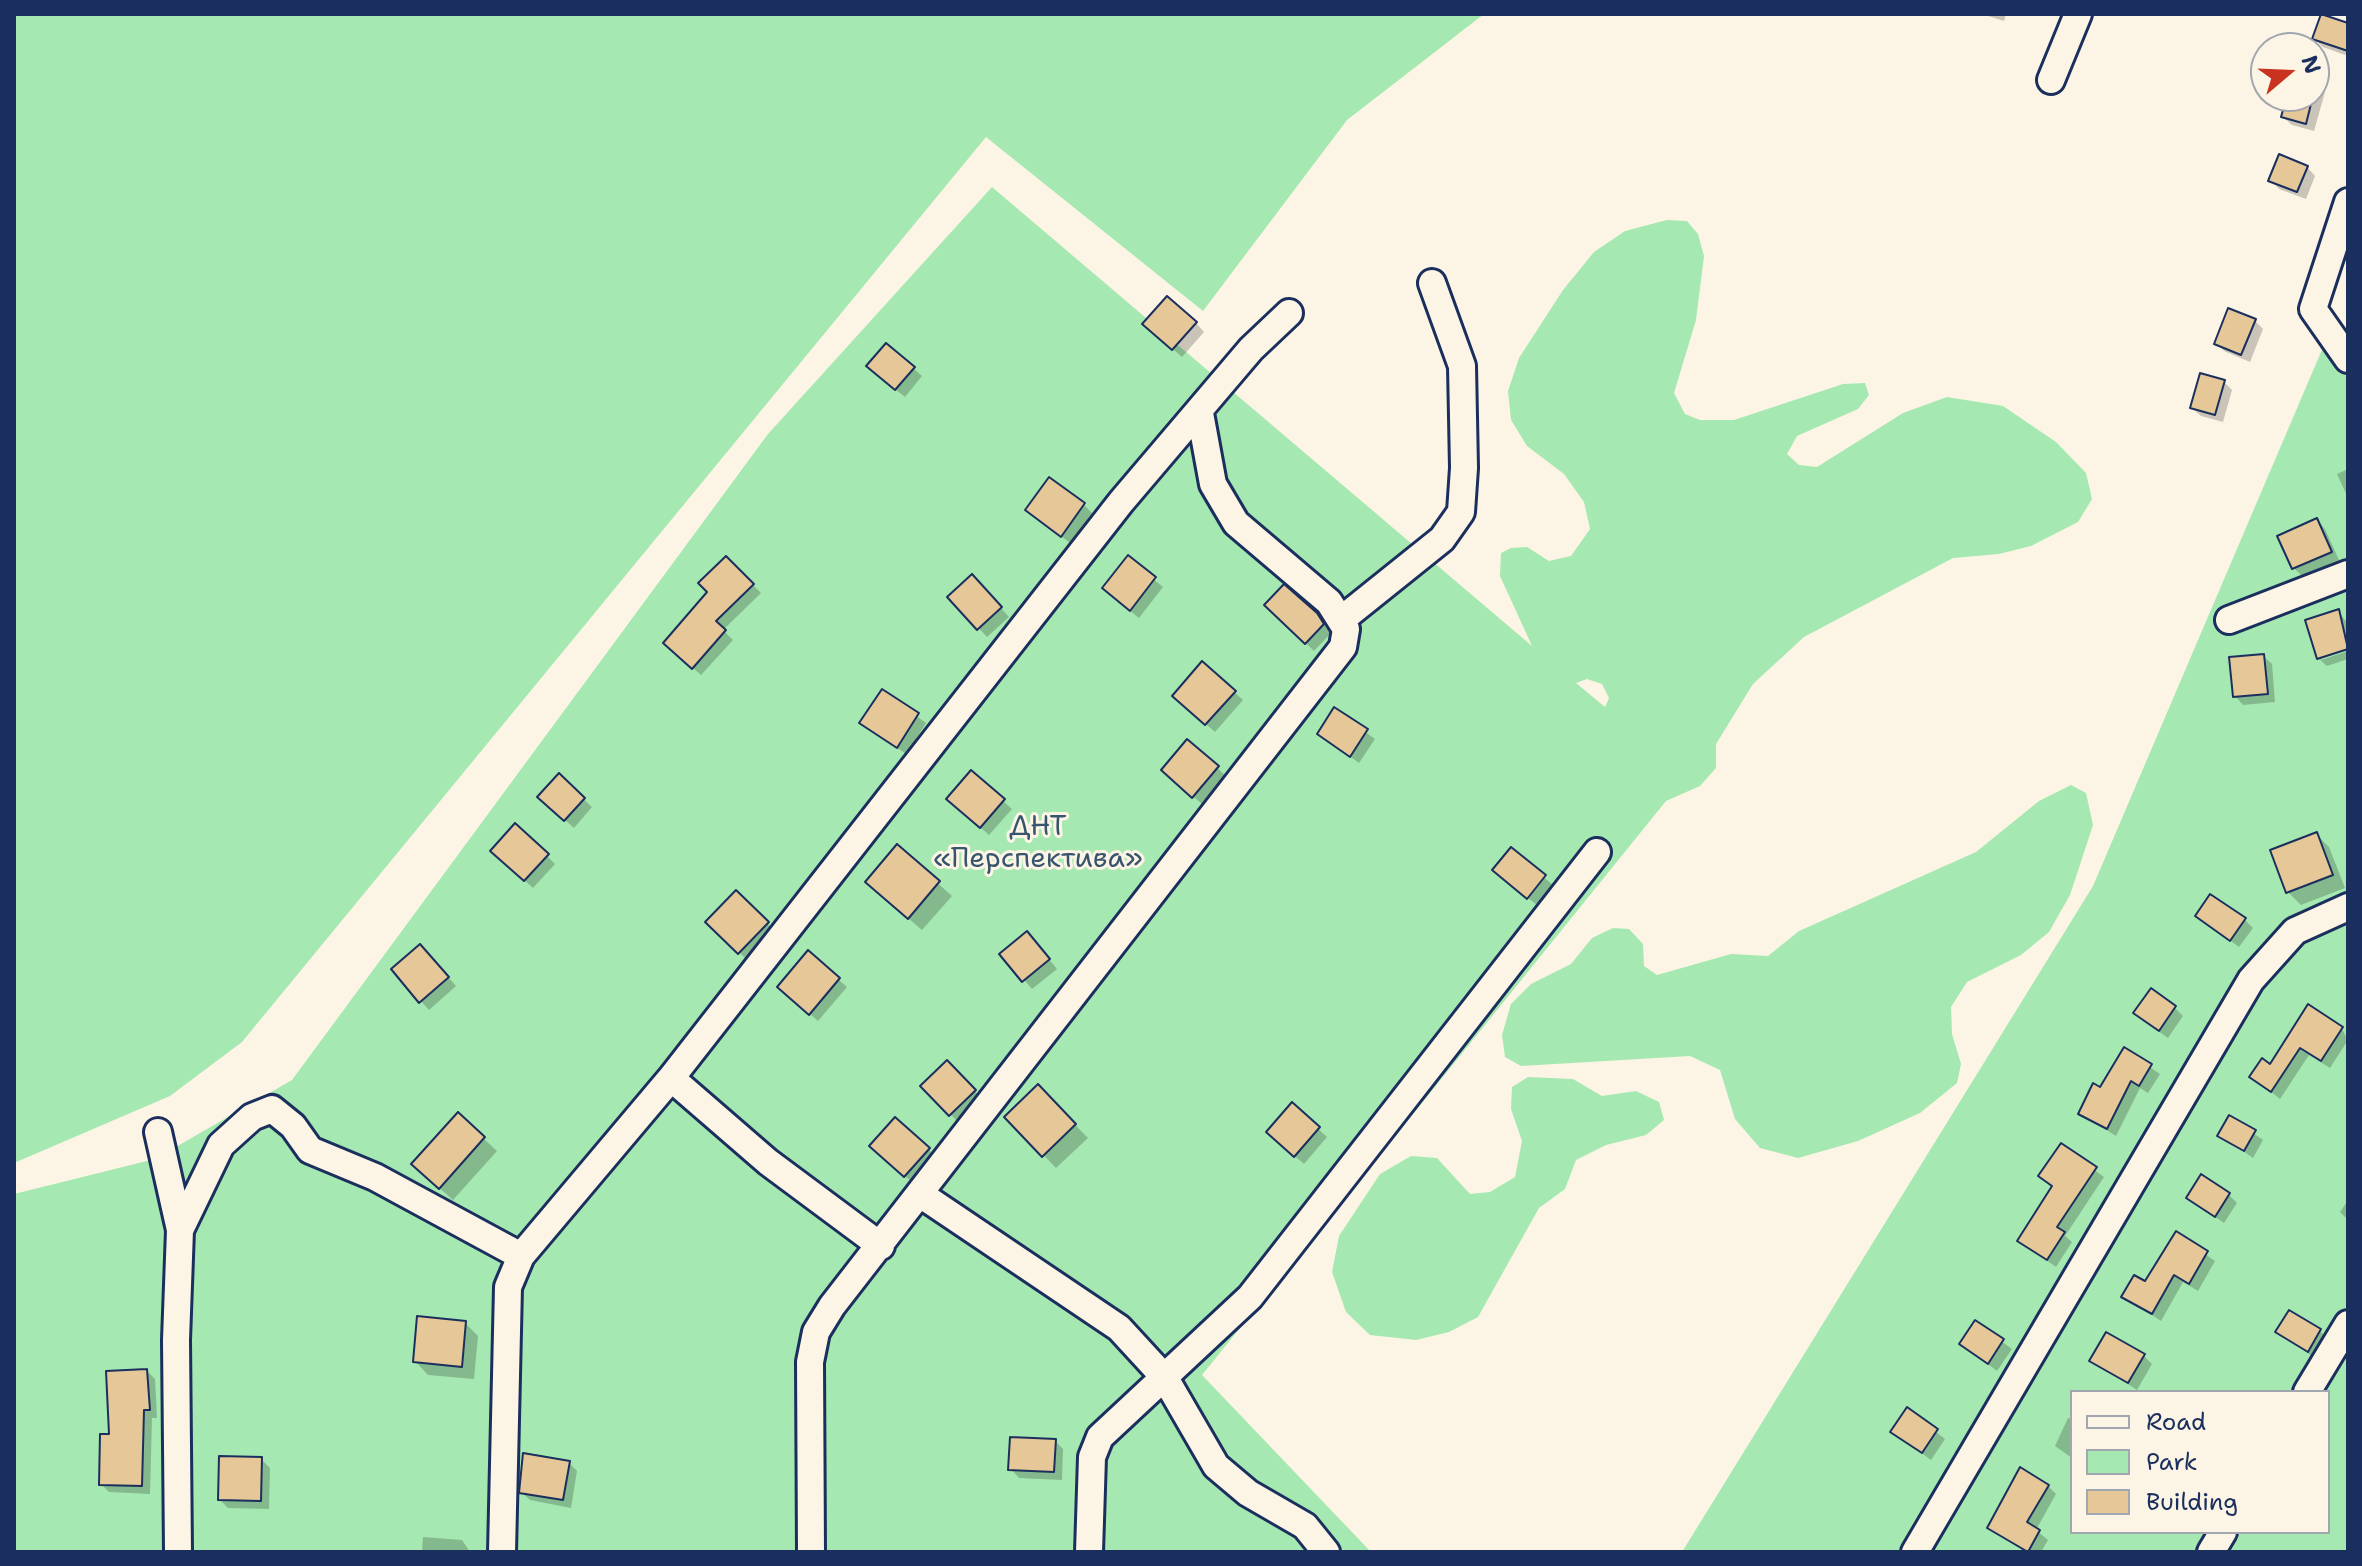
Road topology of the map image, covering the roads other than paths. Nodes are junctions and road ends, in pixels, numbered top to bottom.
1 (2078, 14) edge
2 (2051, 80) dead end
3 (2348, 202) edge
4 (1432, 283) dead end
5 (1289, 313) dead end
6 (2348, 359) edge
7 (1200, 413) junction
8 (2348, 574) edge
9 (1341, 620) junction
10 (2229, 620) dead end
11 (1597, 852) dead end
12 (2348, 907) edge
13 (671, 1078) junction
14 (158, 1132) dead end
15 (920, 1194) junction
16 (180, 1230) junction
17 (881, 1246) junction
18 (521, 1256) junction
19 (2348, 1324) edge
20 (1165, 1378) junction
21 (2308, 1390) edge
22 (2222, 1534) edge
23 (178, 1552) edge
24 (502, 1552) edge
25 (811, 1552) edge
26 (1089, 1552) edge
27 (1326, 1552) edge
28 (1915, 1552) edge
29 (2211, 1552) edge

1 - 2 street
3 - 6 street
4 - 9 street
5 - 7 street
7 - 9 street
7 - 13 street
8 - 10 street
9 - 15 street
11 - 20 street
12 - 28 street
13 - 17 street
13 - 18 street
14 - 16 street
15 - 17 street
15 - 20 street
16 - 18 street
16 - 23 street
17 - 25 street
18 - 24 street
19 - 21 street
20 - 26 street
20 - 27 street
22 - 29 street

